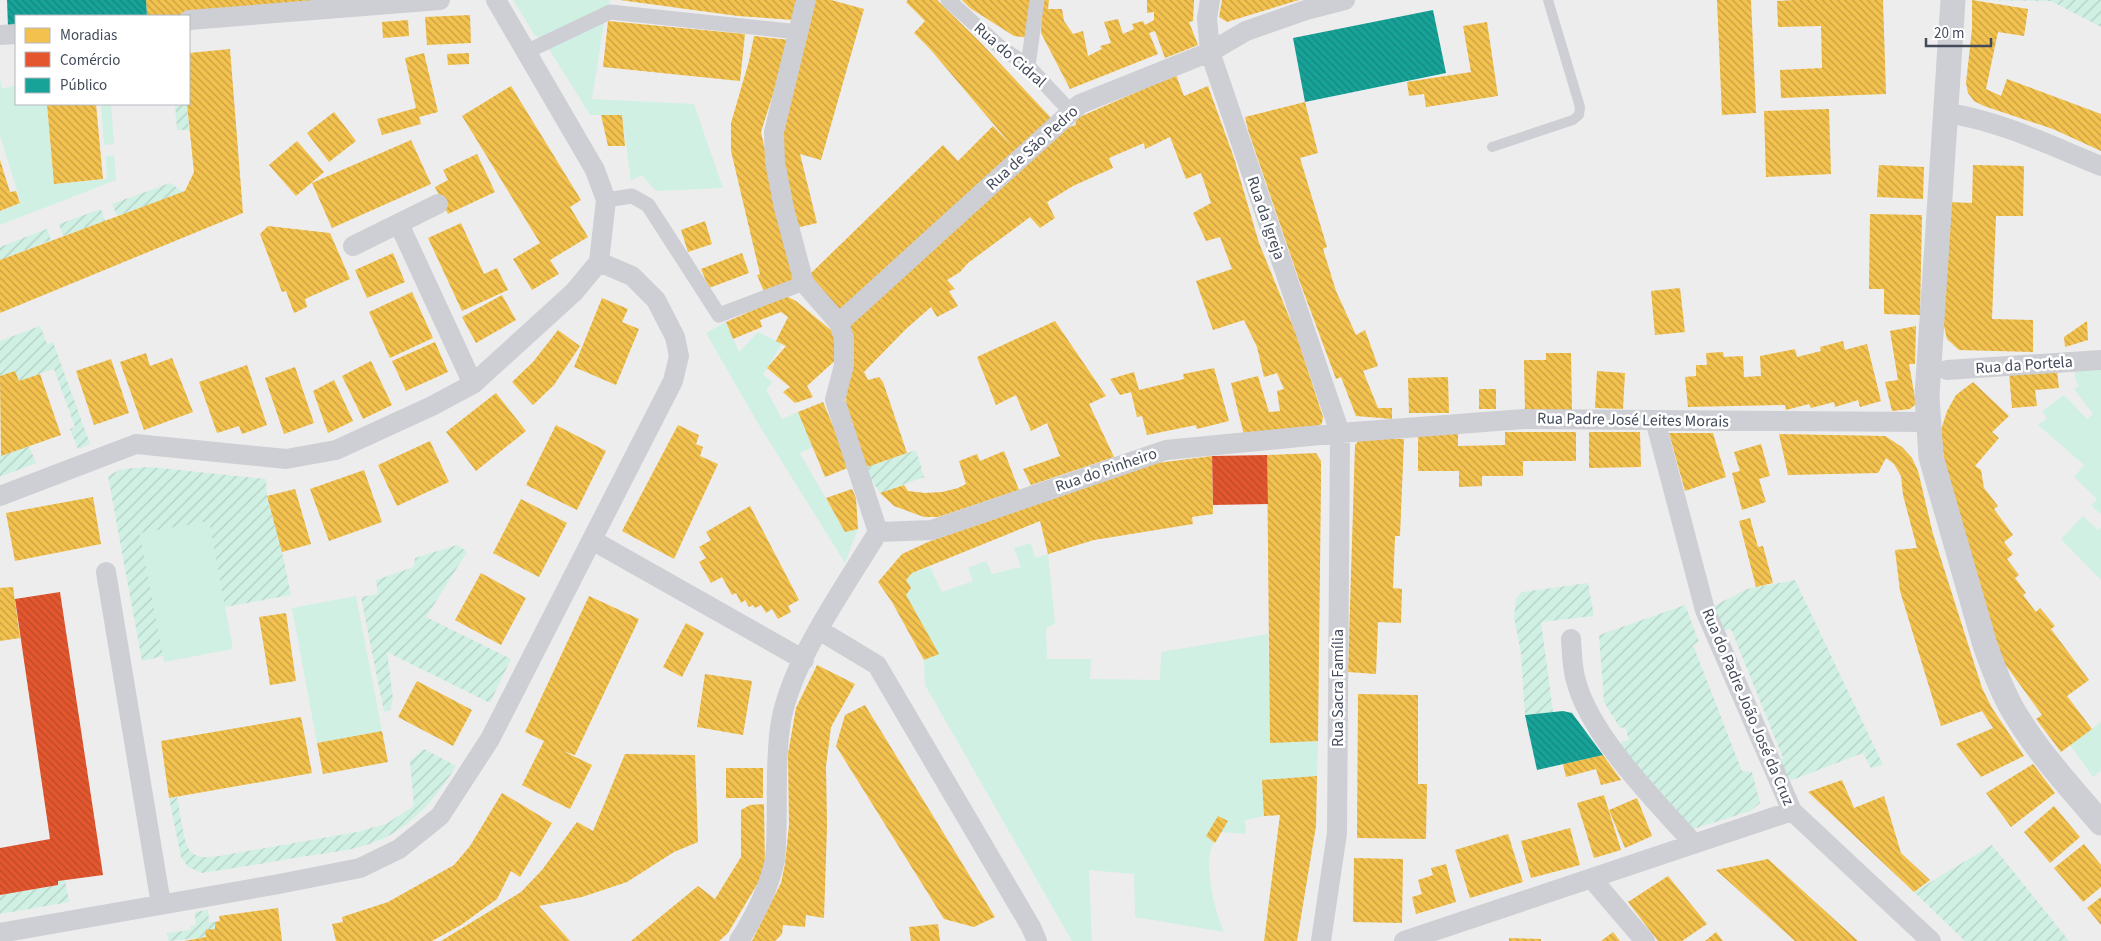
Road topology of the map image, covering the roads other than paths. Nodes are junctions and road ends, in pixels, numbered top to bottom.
1 (440, 0) edge
2 (496, 0) edge
3 (806, 0) edge
4 (948, 0) edge
5 (1037, 0) edge
6 (1210, 0) edge
7 (1345, 0) edge
8 (1548, 0) edge
9 (1953, 0) edge
10 (190, 20) edge
11 (799, 32) junction
12 (15, 34) edge
13 (0, 35) edge
14 (528, 51) junction
15 (1210, 52) junction
16 (1028, 66) junction
17 (1071, 112) junction
18 (1946, 113) junction
19 (1492, 147) dead end
20 (2101, 166) edge
21 (606, 200) junction
22 (438, 204) dead end
23 (399, 224) junction
24 (353, 246) dead end
25 (599, 262) junction
26 (804, 283) junction
27 (839, 323) junction
28 (1932, 338) junction
29 (2101, 360) edge
30 (1947, 370) junction
31 (472, 384) junction
32 (1927, 396) junction
33 (1655, 420) junction
34 (1927, 422) junction
35 (1340, 433) junction
36 (0, 496) edge
37 (878, 532) junction
38 (592, 540) junction
39 (106, 572) dead end
40 (819, 630) junction
41 (1571, 639) dead end
42 (804, 660) junction
43 (1792, 811) junction
44 (2101, 823) edge
45 (1694, 844) junction
46 (1592, 879) junction
47 (162, 904) junction
48 (0, 933) edge
49 (739, 941) edge
50 (1037, 941) edge
51 (1320, 941) edge
52 (1404, 941) edge
53 (1645, 941) edge
54 (1930, 941) edge

1 - 10 street
2 - 14 street
3 - 11 street
4 - 16 street, Rua do Cidral
5 - 16 street
6 - 15 street, Rua da Igreja
7 - 15 street, Rua de São Pedro
8 - 19 lane
9 - 18 street
11 - 14 street
11 - 26 street
12 - 13 street
14 - 21 street
15 - 17 street, Rua de São Pedro
15 - 35 street, Rua da Igreja
16 - 17 street, Rua do Cidral
17 - 27 street, Rua de São Pedro
18 - 20 street
18 - 28 street
21 - 25 street
21 - 26 street
22 - 23 street
23 - 24 street
23 - 31 street
25 - 31 street
25 - 38 street
26 - 27 street
27 - 37 street
28 - 30 street
28 - 32 street
29 - 30 street, Rua da Portela
30 - 32 street
31 - 36 street
32 - 34 street
33 - 34 street, Rua Padre José Leites Morais
33 - 35 street, Rua Padre José Leites Morais
33 - 43 street, Rua do Padre João José da Cruz
34 - 44 street
35 - 37 street, Rua do Pinheiro
35 - 51 street, Rua Sacra Família
37 - 40 street
38 - 42 street
38 - 47 street
39 - 47 street
40 - 42 street
40 - 50 street
41 - 45 street
42 - 49 street
43 - 45 street
43 - 54 street, Rua do Padre João José da Cruz
45 - 46 street
46 - 52 street
46 - 53 street
47 - 48 street

